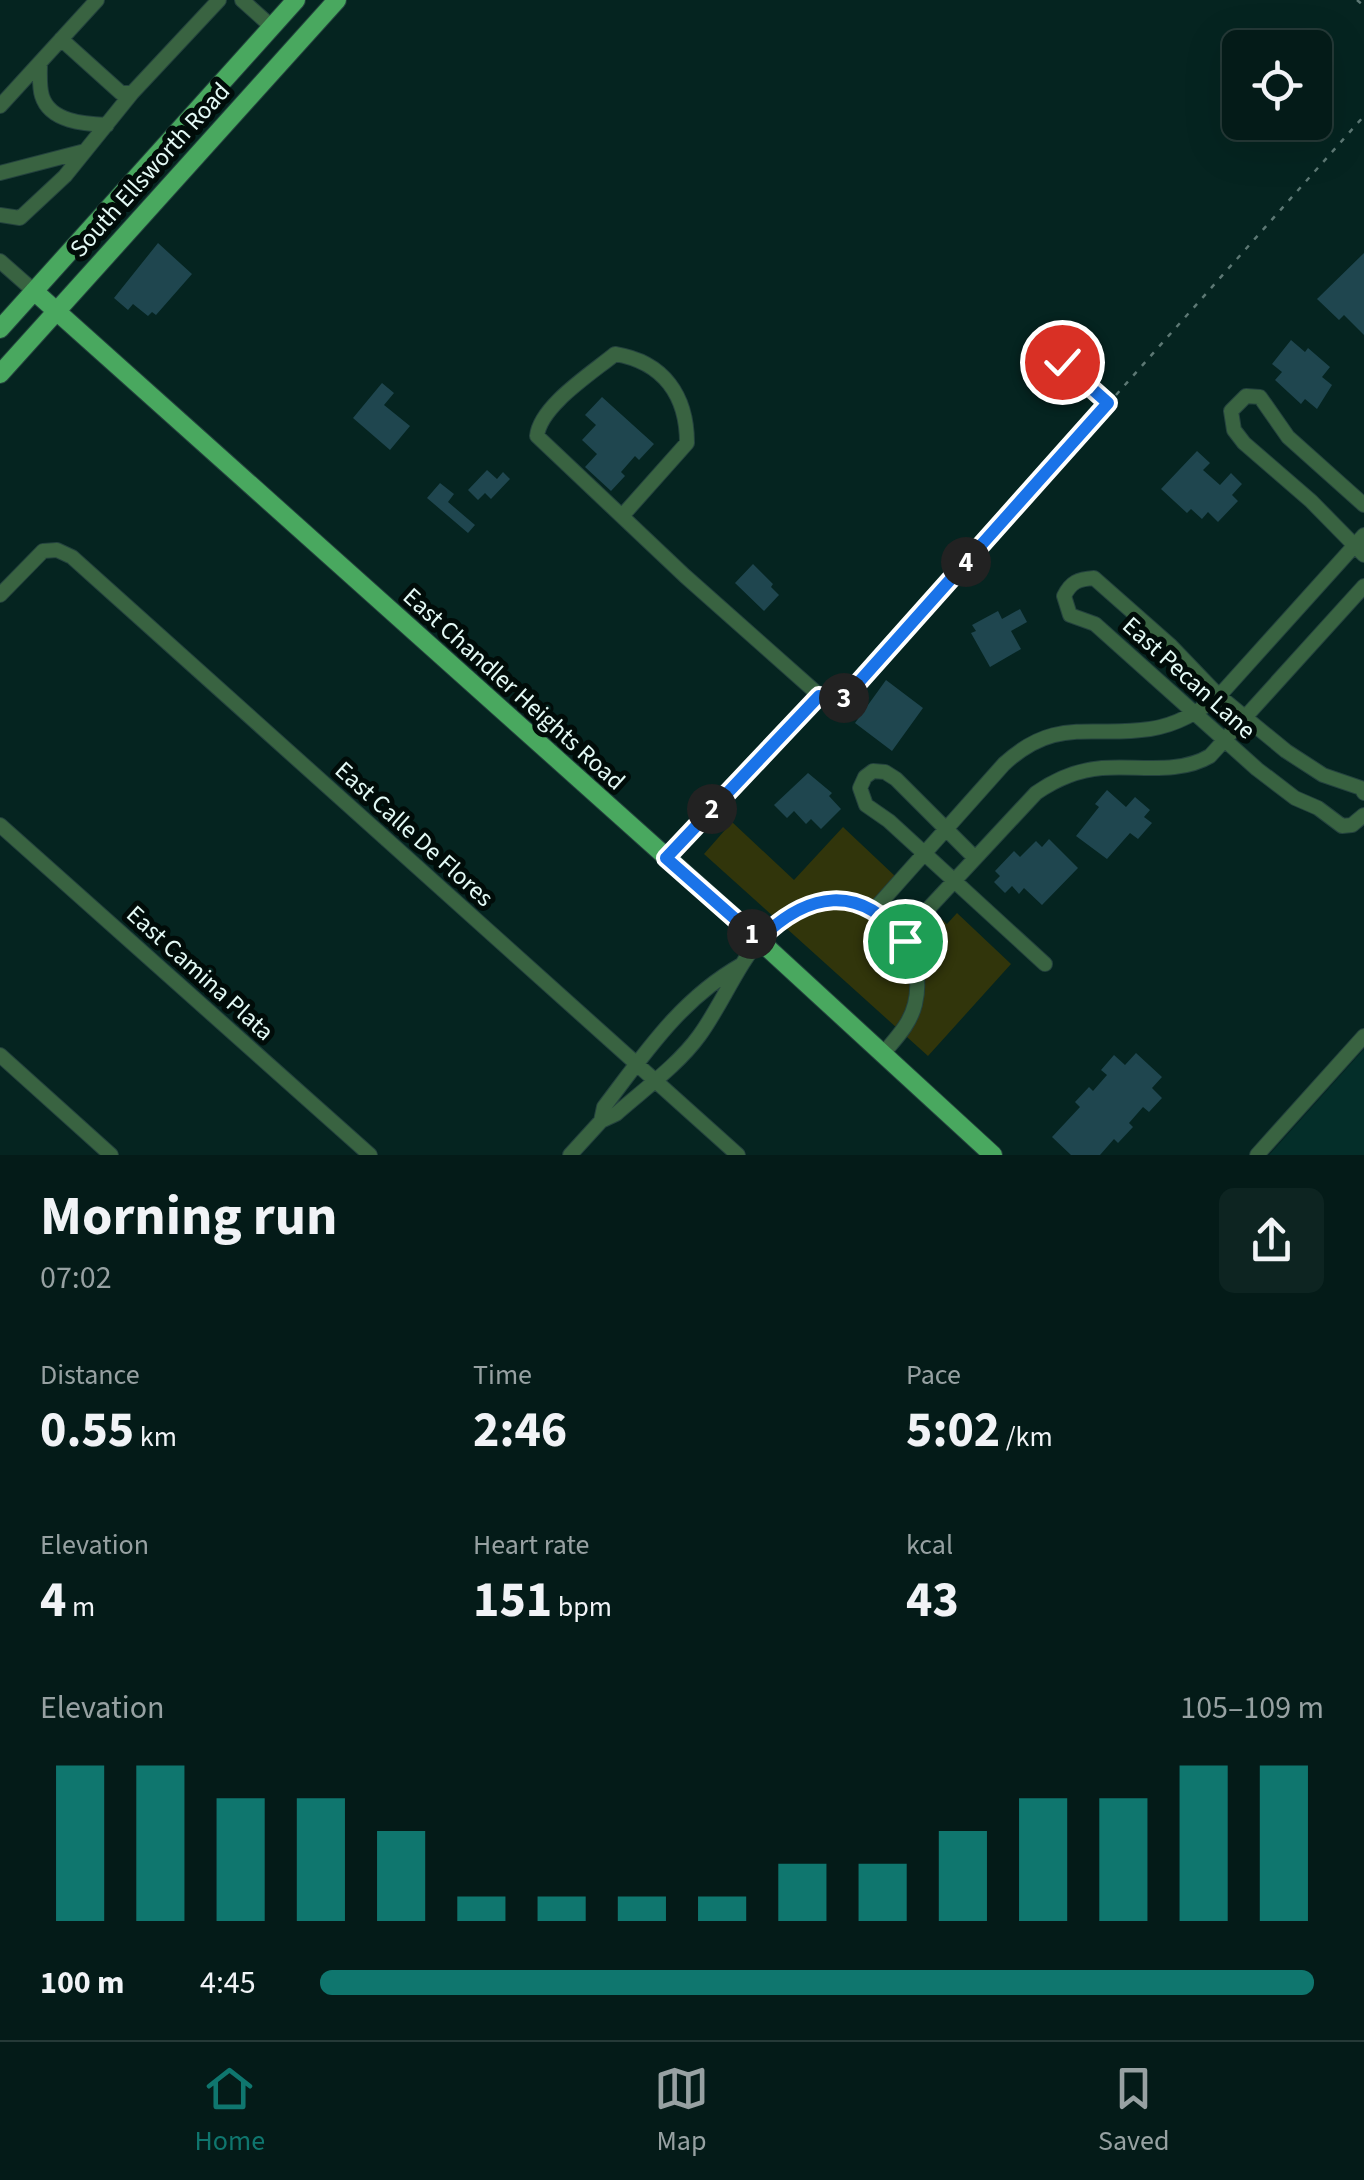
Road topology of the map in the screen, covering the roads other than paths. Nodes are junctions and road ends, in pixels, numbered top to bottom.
1 (97, 0) edge
2 (220, 0) edge
3 (242, 0) edge
4 (296, 0) edge
5 (337, 0) edge
6 (272, 27) junction
7 (61, 39) junction
8 (40, 63) junction
9 (132, 94) junction
10 (0, 106) edge
11 (107, 124) junction
12 (85, 151) junction
13 (0, 173) edge
14 (0, 215) edge
15 (0, 261) edge
16 (34, 291) junction
17 (56, 311) junction
18 (0, 329) edge
19 (1046, 347) dead end
20 (0, 374) edge
21 (1364, 505) edge
22 (622, 516) junction
23 (1361, 545) edge
24 (1364, 586) edge
25 (0, 595) edge
26 (819, 696) junction
27 (1219, 696) junction
28 (1196, 714) junction
29 (1248, 717) junction
30 (1224, 741) junction
31 (1364, 793) edge
32 (1364, 816) edge
33 (0, 825) edge
34 (945, 830) junction
35 (924, 854) junction
36 (666, 858) junction
37 (975, 858) junction
38 (954, 880) junction
39 (873, 911) junction
40 (902, 936) junction
41 (759, 940) junction
42 (741, 964) junction
43 (1044, 964) dead end
44 (1364, 1036) edge
45 (0, 1054) edge
46 (882, 1055) junction
47 (637, 1064) junction
48 (654, 1080) junction
49 (600, 1121) junction
50 (111, 1155) edge
51 (370, 1155) edge
52 (570, 1155) edge
53 (738, 1155) edge
54 (993, 1155) edge
55 (1258, 1155) edge

1 - 7 street
2 - 9 street
3 - 6 street
4 - 6 main road, South Ellsworth Road
5 - 17 main road, South Ellsworth Road
6 - 16 main road, South Ellsworth Road
7 - 8 street
7 - 9 street
8 - 10 street
8 - 11 street
9 - 11 street
11 - 12 street
12 - 13 street
12 - 14 street
15 - 16 street, East Chandler Heights Road
16 - 17 main road, East Chandler Heights Road
16 - 18 main road, South Ellsworth Road
17 - 20 main road, South Ellsworth Road
17 - 36 main road, East Chandler Heights Road
19 - 26 street
21 - 23 street
22 - 22 street
22 - 26 street
23 - 27 street
24 - 29 street
25 - 47 street, East Calle De Flores
26 - 36 street
27 - 28 street
27 - 28 street, East Pecan Lane
27 - 29 street, East Pecan Lane
28 - 30 street, East Pecan Lane
28 - 34 street
29 - 30 street
29 - 31 street, East Pecan Lane
30 - 32 street, East Pecan Lane
30 - 37 street
33 - 51 street, East Camina Plata
34 - 35 street
34 - 35 street
34 - 37 street
35 - 38 street
35 - 39 street
36 - 41 main road, East Chandler Heights Road
37 - 38 street
38 - 40 street
38 - 43 street
39 - 40 street
39 - 41 street
40 - 46 street
41 - 42 street
41 - 46 main road, East Chandler Heights Road
42 - 47 street
42 - 48 street
44 - 55 street
45 - 50 street
46 - 54 main road, East Chandler Heights Road
47 - 48 street, East Calle De Flores
47 - 49 street
48 - 49 street
48 - 53 street, East Calle De Flores
49 - 52 street

